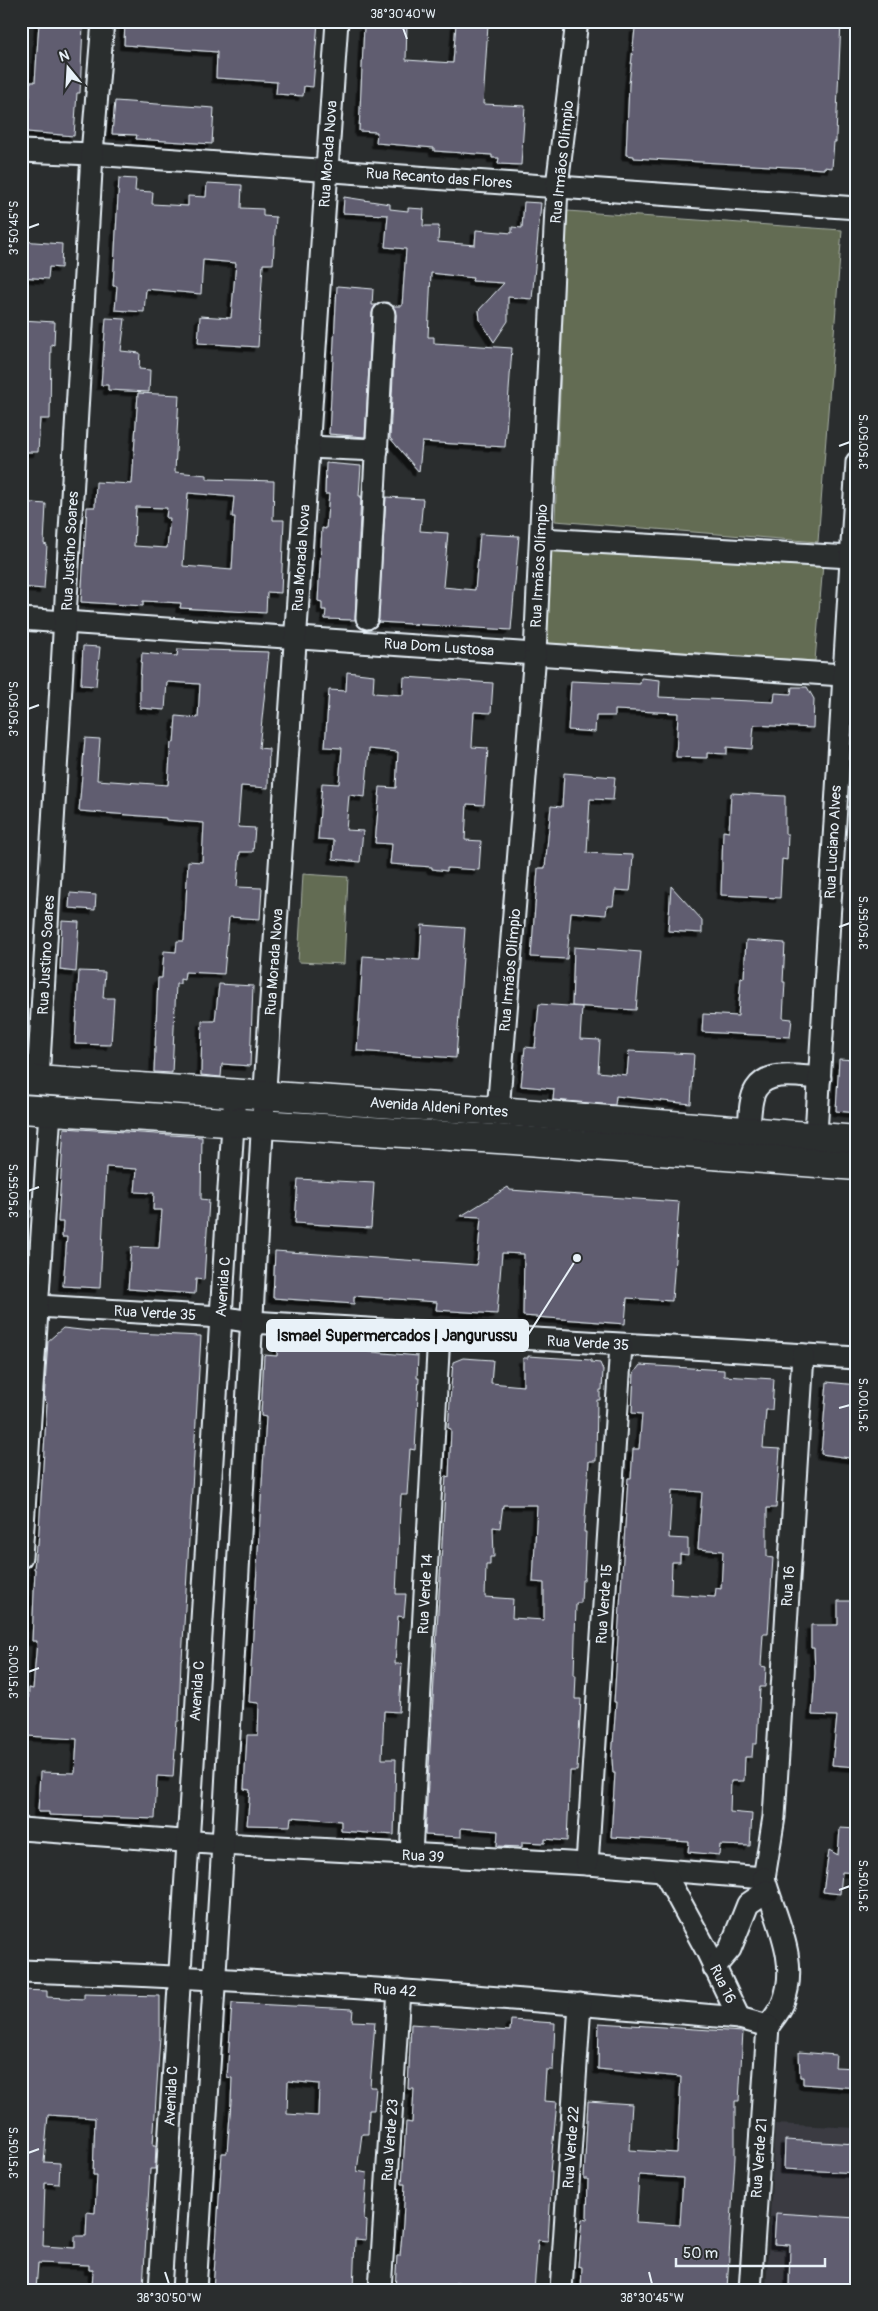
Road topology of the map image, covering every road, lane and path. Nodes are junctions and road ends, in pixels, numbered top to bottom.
1 (104, 21) edge
2 (338, 21) edge
3 (577, 21) edge
4 (21, 151) edge
5 (92, 154) junction
6 (326, 171) junction
7 (557, 186) junction
8 (857, 208) edge
9 (384, 314) dead end
10 (308, 447) junction
11 (377, 450) junction
12 (857, 462) edge
13 (541, 538) junction
14 (850, 557) junction
15 (367, 618) dead end
16 (21, 619) edge
17 (66, 622) junction
18 (296, 638) junction
19 (535, 653) junction
20 (850, 676) edge
21 (820, 1078) junction
22 (30, 1079) edge
23 (235, 1093) junction
24 (265, 1095) junction
25 (21, 1109) edge
26 (50, 1111) junction
27 (498, 1111) junction
28 (233, 1121) junction
29 (263, 1123) junction
30 (749, 1132) junction
31 (857, 1140) edge
32 (816, 1150) junction
33 (857, 1166) edge
34 (29, 1305) edge
35 (221, 1316) junction
36 (251, 1322) junction
37 (438, 1334) junction
38 (621, 1344) junction
39 (803, 1355) junction
40 (857, 1358) edge
41 (21, 1557) edge
42 (21, 1829) edge
43 (188, 1840) junction
44 (223, 1844) junction
45 (411, 1855) junction
46 (587, 1864) junction
47 (664, 1872) junction
48 (766, 1884) junction
49 (714, 1968) junction
50 (21, 1971) edge
51 (179, 1976) junction
52 (213, 1978) junction
53 (400, 1990) junction
54 (580, 2004) junction
55 (739, 2018) junction
56 (768, 2026) junction
57 (160, 2290) edge
58 (195, 2290) edge
59 (380, 2290) edge
60 (561, 2290) edge
61 (750, 2290) edge

1 - 5 street, Rua Justino Soares
2 - 6 street, Rua Morada Nova
3 - 7 street, Rua Irmãos Olímpio
4 - 5 street, Rua Recanto das Flores
5 - 6 street, Rua Recanto das Flores
5 - 17 street, Rua Justino Soares
6 - 7 street, Rua Recanto das Flores
6 - 10 street, Rua Morada Nova
7 - 8 street, Rua Recanto das Flores
7 - 13 street, Rua Irmãos Olímpio
9 - 11 street
10 - 11 street
10 - 18 street, Rua Morada Nova
11 - 15 street
12 - 14 street, Rua Luciano Alves
13 - 14 street
13 - 19 street, Rua Irmãos Olímpio
14 - 20 street, Rua Luciano Alves
16 - 17 street, Rua Dom Lustosa
17 - 18 street, Rua Dom Lustosa
17 - 22 street, Rua Justino Soares
18 - 19 street, Rua Dom Lustosa
18 - 24 street, Rua Morada Nova
19 - 20 street, Rua Dom Lustosa
19 - 27 street, Rua Irmãos Olímpio
20 - 21 street, Rua Luciano Alves
21 - 30 street
21 - 32 street, Rua Luciano Alves
22 - 23 main road, Avenida Aldeni Pontes
23 - 24 main road, Avenida Aldeni Pontes
23 - 28 street, Avenida C
24 - 27 main road, Avenida Aldeni Pontes
24 - 29 street, Avenida C
25 - 26 main road, Avenida Aldeni Pontes
26 - 28 main road, Avenida Aldeni Pontes
26 - 34 street
27 - 30 main road, Avenida Aldeni Pontes
28 - 29 main road, Avenida Aldeni Pontes
28 - 35 street, Avenida C
29 - 32 main road, Avenida Aldeni Pontes
29 - 36 street, Avenida C
30 - 32 main road, Avenida Aldeni Pontes
31 - 32 main road, Avenida Aldeni Pontes
32 - 33 main road, Avenida Aldeni Pontes
34 - 35 street, Rua Verde 35
34 - 41 street
35 - 36 street, Rua Verde 35
35 - 43 street, Avenida C
36 - 37 street, Rua Verde 35
36 - 44 street, Avenida C
37 - 38 street, Rua Verde 35
37 - 45 street, Rua Verde 14
38 - 39 street, Rua Verde 35
38 - 46 street, Rua Verde 15
39 - 40 street, Rua Verde 35
39 - 48 street, Rua 16
42 - 43 street, Rua 39
43 - 44 street, Rua 39
43 - 51 street, Avenida C
44 - 45 street, Rua 39
44 - 52 street, Avenida C
45 - 46 street, Rua 39
46 - 47 street, Rua 39
47 - 48 street, Rua 39
47 - 49 street, Rua 16
48 - 49 street
48 - 56 street
49 - 55 street, Rua 16
50 - 51 street, Rua 42
51 - 52 street, Rua 42
51 - 57 street, Avenida C
52 - 53 street, Rua 42
52 - 58 street, Avenida C
53 - 54 street, Rua 42
53 - 59 street, Rua Verde 23
54 - 55 street, Rua 42
54 - 60 street, Rua Verde 22
55 - 56 street, Rua 42
56 - 61 street, Rua Verde 21

